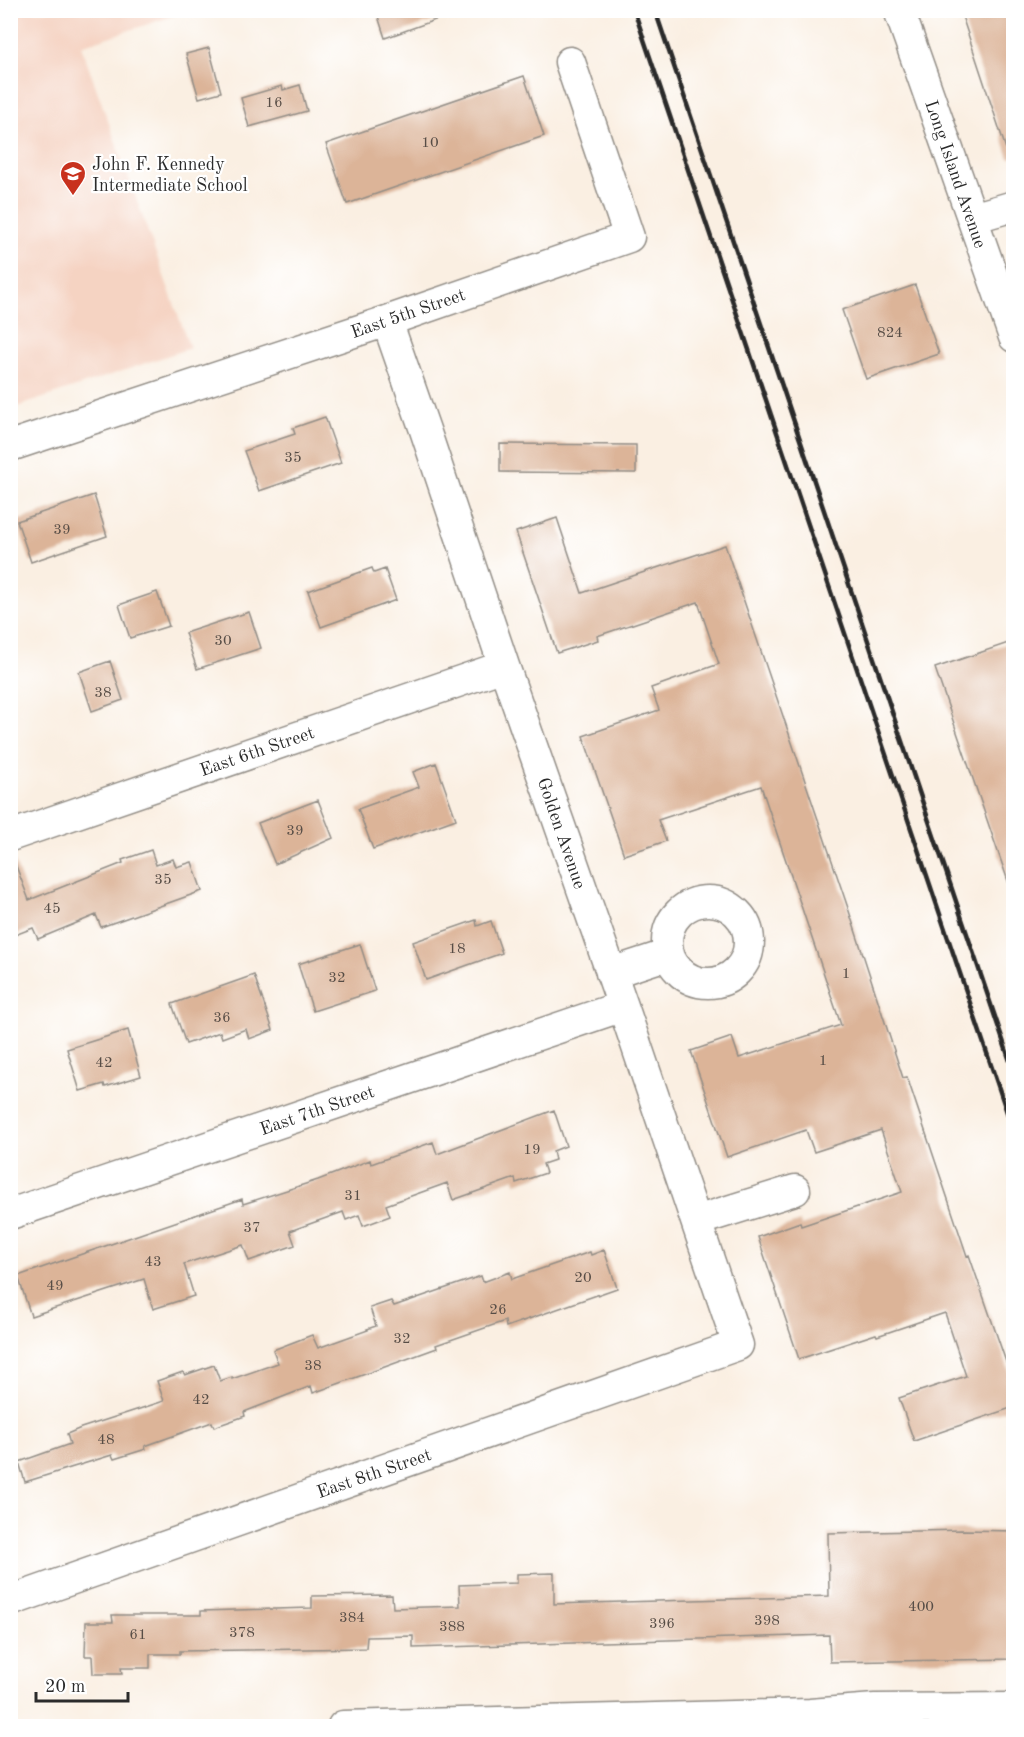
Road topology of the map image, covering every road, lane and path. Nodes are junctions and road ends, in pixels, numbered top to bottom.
1 (899, 10) edge
2 (570, 62) dead end
3 (1014, 206) edge
4 (972, 218) junction
5 (387, 321) junction
6 (1014, 337) edge
7 (10, 446) edge
8 (504, 666) junction
9 (10, 836) edge
10 (669, 954) dead end
11 (611, 973) junction
12 (623, 1006) junction
13 (795, 1191) dead end
14 (10, 1214) edge
15 (696, 1221) junction
16 (738, 1345) joint
17 (10, 1601) edge
18 (1014, 1708) edge
19 (878, 1718) edge
20 (343, 1726) edge

1 - 4 street, Long Island Avenue
2 - 5 street, East 5th Street
3 - 4 street
4 - 6 street, Long Island Avenue
5 - 7 street, East 5th Street
5 - 8 street, Golden Avenue
8 - 9 street, East 6th Street
8 - 11 street, Golden Avenue
10 - 11 street
11 - 12 street, Golden Avenue
12 - 14 street, East 7th Street
12 - 15 street, Golden Avenue
13 - 15 street
15 - 16 street, Golden Avenue
16 - 17 street, East 8th Street
18 - 19 street
19 - 20 street

